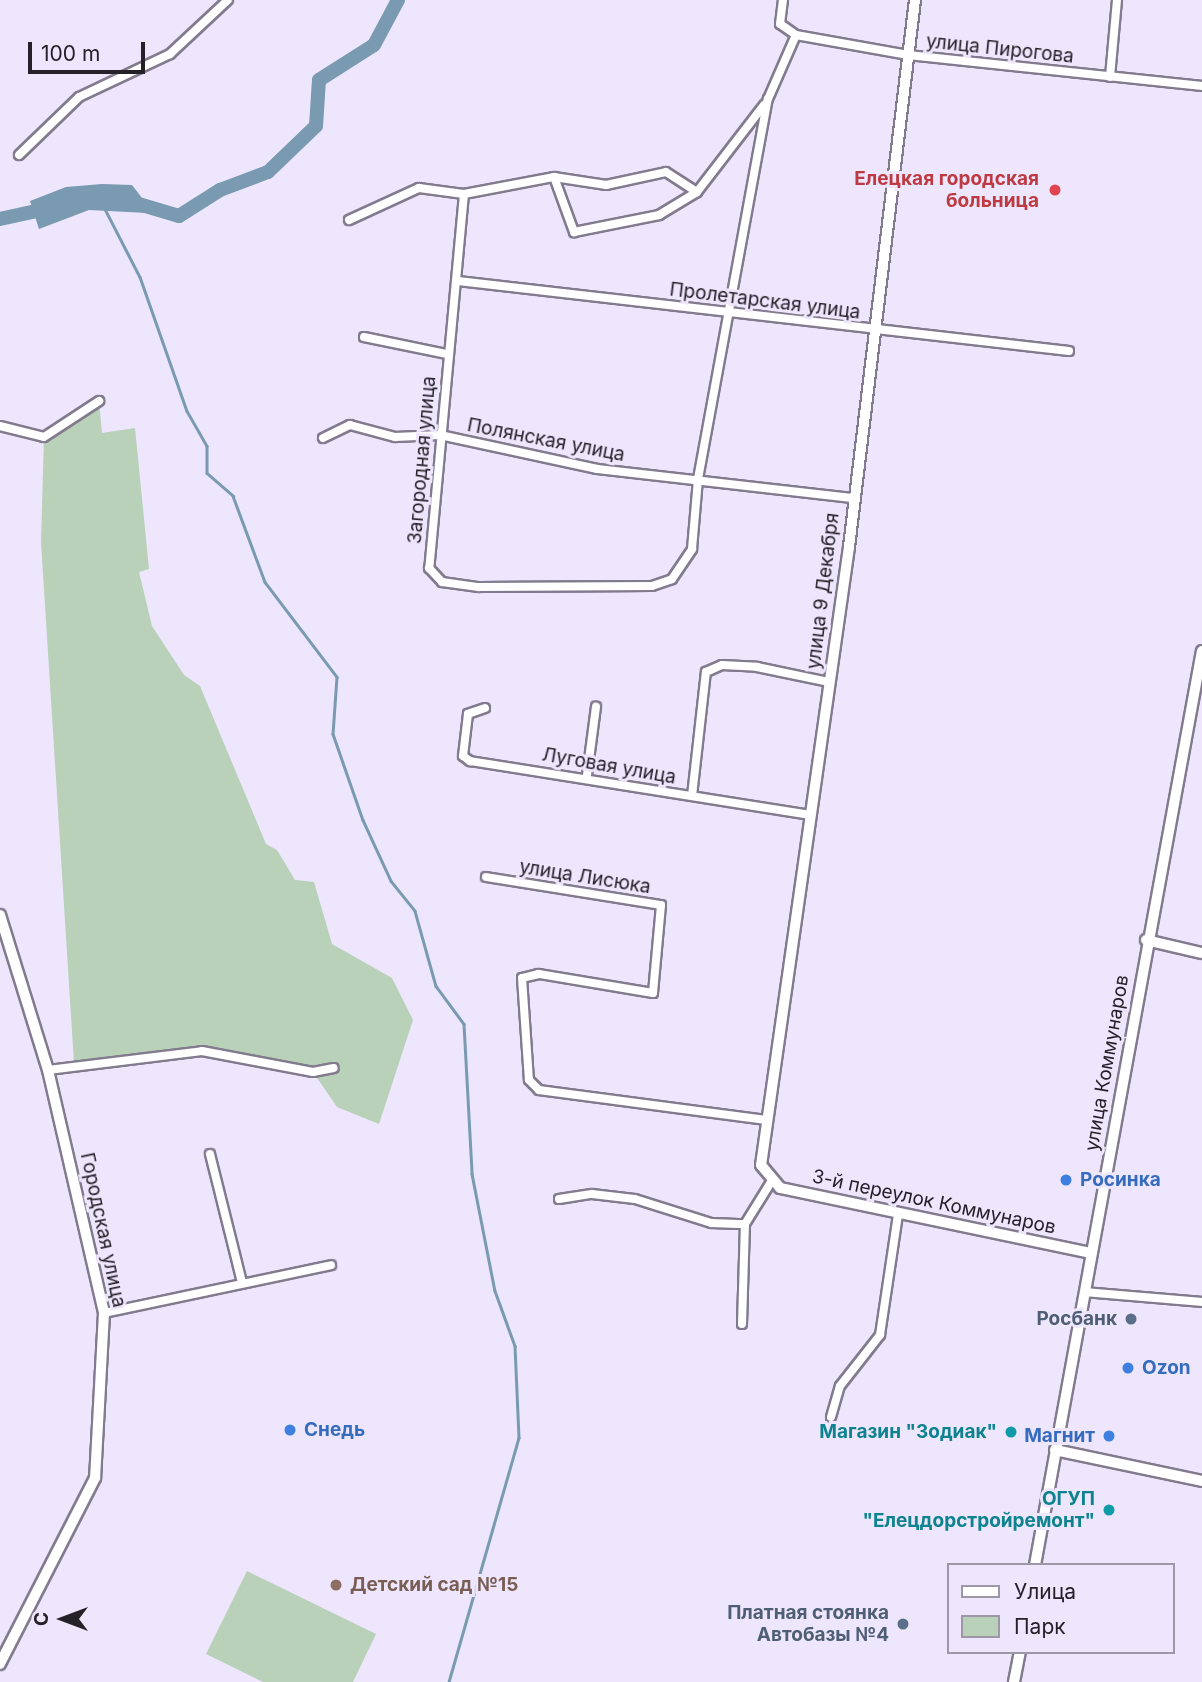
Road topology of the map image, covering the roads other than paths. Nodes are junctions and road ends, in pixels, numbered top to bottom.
1 (228, 0) edge
2 (783, 0) edge
3 (915, 0) edge
4 (1117, 0) edge
5 (796, 35) junction
6 (908, 55) junction
7 (1110, 77) junction
8 (1202, 86) edge
9 (768, 99) junction
10 (19, 155) dead end
11 (554, 177) junction
12 (697, 192) junction
13 (464, 194) junction
14 (349, 220) dead end
15 (458, 281) junction
16 (728, 312) junction
17 (873, 329) junction
18 (364, 337) dead end
19 (1069, 351) dead end
20 (447, 354) junction
21 (99, 401) dead end
22 (0, 426) edge
23 (440, 435) junction
24 (323, 438) dead end
25 (698, 479) junction
26 (852, 498) junction
27 (1202, 651) edge
28 (829, 682) junction
29 (596, 707) dead end
30 (485, 708) dead end
31 (587, 775) junction
32 (692, 796) junction
33 (810, 815) junction
34 (485, 877) dead end
35 (0, 915) edge
36 (1146, 940) junction
37 (1202, 953) edge
38 (334, 1068) dead end
39 (48, 1070) junction
40 (766, 1120) junction
41 (210, 1154) dead end
42 (771, 1182) junction
43 (559, 1199) dead end
44 (898, 1214) junction
45 (745, 1224) junction
46 (1091, 1253) junction
47 (331, 1265) dead end
48 (242, 1282) junction
49 (1086, 1292) junction
50 (1202, 1302) edge
51 (104, 1313) junction
52 (742, 1324) dead end
53 (831, 1417) dead end
54 (1055, 1450) junction
55 (1202, 1481) edge
56 (1035, 1563) edge
57 (1020, 1654) edge
58 (0, 1664) edge
59 (1014, 1682) edge

1 - 10 street
2 - 5 street
3 - 6 street, улица 9 Декабря
4 - 7 street
5 - 6 street, улица Пирогова
5 - 9 street
6 - 7 street, улица Пирогова
6 - 17 street, улица 9 Декабря
7 - 8 street, улица Пирогова
9 - 12 street
9 - 16 street
11 - 12 street
11 - 12 street
11 - 13 street
13 - 14 street
13 - 15 street, Загородная улица
15 - 16 street, Пролетарская улица
15 - 20 street, Загородная улица
16 - 17 street, Пролетарская улица
16 - 25 street
17 - 19 street, Пролетарская улица
17 - 26 street, улица 9 Декабря
18 - 20 street
20 - 23 street, Загородная улица
21 - 22 street
23 - 24 street, Полянская улица
23 - 25 street, Полянская улица
23 - 25 street, Загородная улица
25 - 26 street, Полянская улица
26 - 28 street, улица 9 Декабря
27 - 36 main road, улица Коммунаров
28 - 32 street
28 - 33 street, улица 9 Декабря
29 - 31 street
30 - 31 street, Луговая улица
31 - 32 street, Луговая улица
32 - 33 street, Луговая улица
33 - 40 street, улица 9 Декабря
34 - 40 street, улица Лисюка
35 - 39 street, Городская улица
36 - 37 street
36 - 46 main road, улица Коммунаров
38 - 39 street
39 - 51 street, Городская улица
40 - 42 street, улица 9 Декабря
41 - 48 street
42 - 44 street, 3-й переулок Коммунаров
42 - 45 street
43 - 45 street
44 - 46 street, 3-й переулок Коммунаров
44 - 53 street
45 - 52 street
46 - 49 main road, улица Коммунаров
47 - 48 street
48 - 51 street
49 - 50 street
49 - 54 main road, улица Коммунаров
51 - 58 street, Городская улица
54 - 55 street
54 - 56 main road, улица Коммунаров
57 - 59 main road

